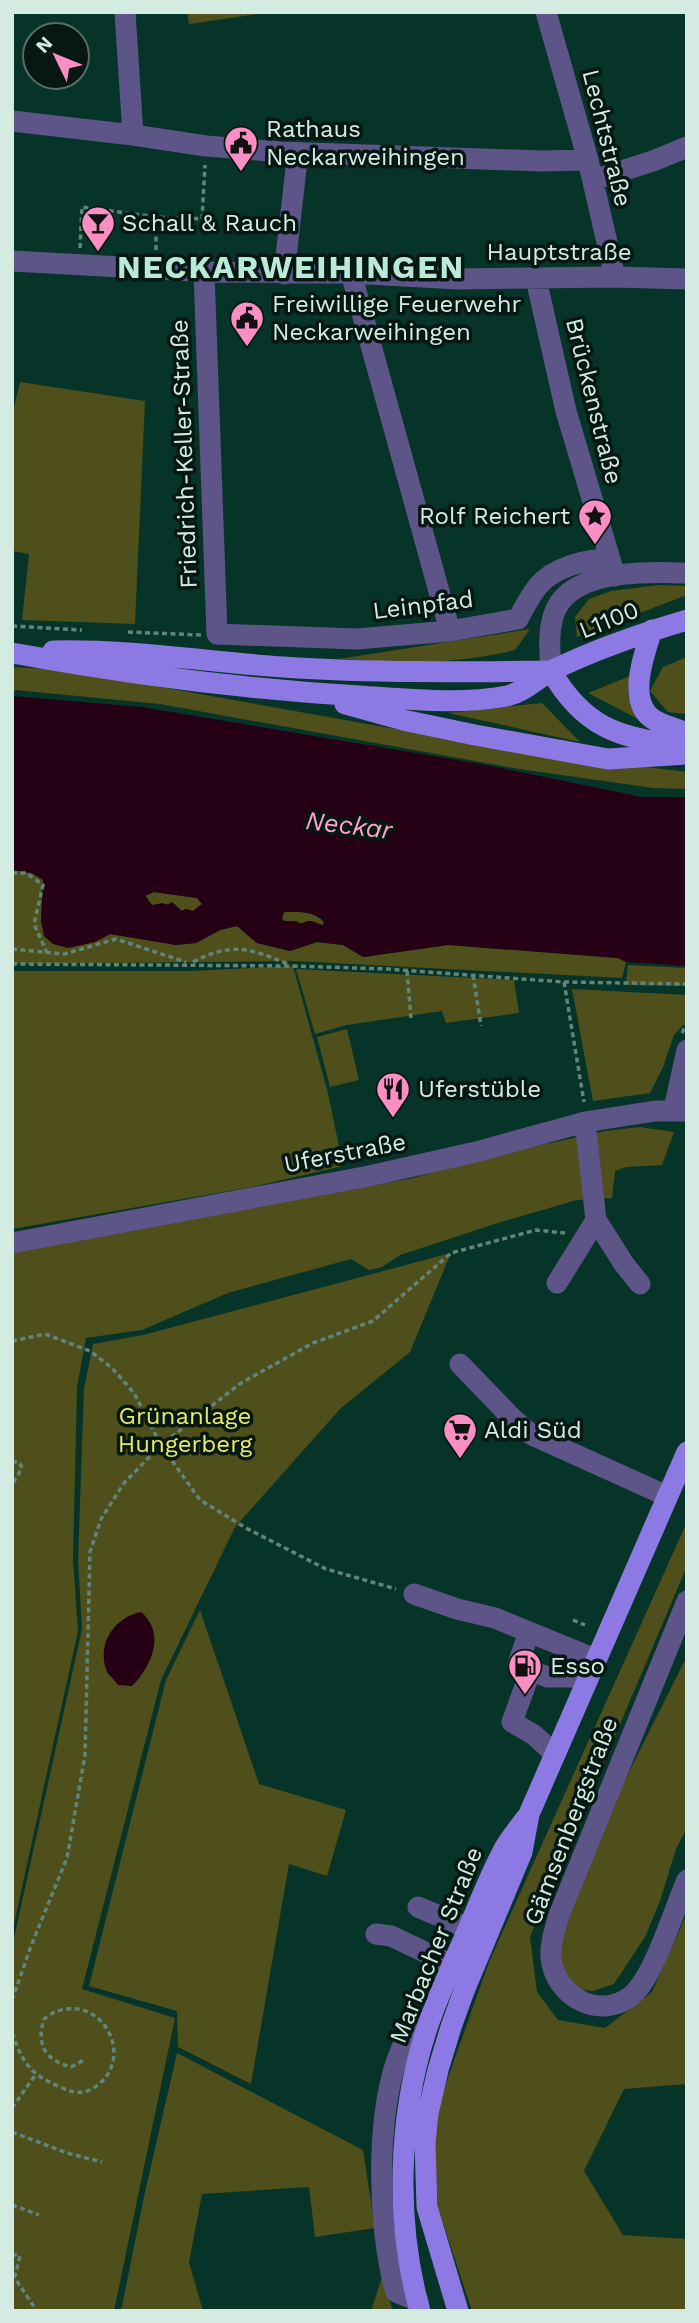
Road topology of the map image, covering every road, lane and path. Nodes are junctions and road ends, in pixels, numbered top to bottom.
1 (125, 12) edge
2 (547, 12) edge
3 (12, 121) edge
4 (133, 135) junction
5 (206, 146) junction
6 (687, 147) edge
7 (296, 169) dead end
8 (590, 170) junction
9 (156, 217) junction
10 (12, 261) edge
11 (79, 265) junction
12 (156, 268) junction
13 (204, 272) junction
14 (284, 274) junction
15 (351, 274) junction
16 (615, 277) junction
17 (536, 279) junction
18 (687, 279) edge
19 (617, 570) junction
20 (687, 573) edge
21 (687, 620) edge
22 (652, 630) junction
23 (450, 631) junction
24 (217, 634) joint
25 (12, 652) edge
26 (551, 671) junction
27 (306, 693) junction
28 (687, 733) edge
29 (687, 746) edge
30 (687, 754) edge
31 (12, 873) edge
32 (12, 949) edge
33 (47, 953) junction
34 (13, 963) edge
35 (191, 964) junction
36 (293, 966) junction
37 (407, 971) junction
38 (473, 975) junction
39 (564, 982) junction
40 (687, 984) edge
41 (411, 1018) dead end
42 (481, 1026) dead end
43 (687, 1050) edge
44 (680, 1110) edge
45 (585, 1122) junction
46 (596, 1220) junction
47 (566, 1233) dead end
48 (12, 1243) edge
49 (557, 1283) dead end
50 (640, 1284) dead end
51 (12, 1341) edge
52 (460, 1364) dead end
53 (161, 1445) junction
54 (687, 1452) edge
55 (12, 1461) edge
56 (12, 1485) edge
57 (667, 1496) junction
58 (415, 1594) joint
59 (687, 1601) edge
60 (573, 1620) dead end
61 (585, 1625) dead end
62 (529, 1632) junction
63 (592, 1668) junction
64 (531, 1670) junction
65 (555, 1754) junction
66 (687, 1880) edge
67 (418, 1907) dead end
68 (478, 1932) junction
69 (376, 1934) dead end
70 (452, 1965) junction
71 (12, 2000) edge
72 (12, 2033) edge
73 (84, 2060) dead end
74 (36, 2074) junction
75 (12, 2108) edge
76 (12, 2132) edge
77 (102, 2162) dead end
78 (12, 2205) edge
79 (39, 2214) dead end
80 (12, 2254) edge
81 (13, 2274) edge
82 (456, 2305) edge
83 (419, 2306) edge
84 (37, 2311) edge

1 - 4 street
2 - 8 street, Lechtstraße
3 - 4 street
4 - 5 street
5 - 8 street
5 - 9 path
6 - 8 street
7 - 14 street
8 - 16 street, Lechtstraße
9 - 11 path
9 - 12 path
10 - 11 street, Hauptstraße
11 - 12 street, Hauptstraße
12 - 13 street, Hauptstraße
13 - 14 street, Hauptstraße
13 - 24 street, Friedrich-Keller-Straße
14 - 15 street, Hauptstraße
15 - 17 street, Hauptstraße
15 - 23 street
16 - 17 street, Hauptstraße
16 - 18 street, Hauptstraße
17 - 19 street, Brückenstraße
19 - 20 street, Leinpfad
19 - 23 street, Leinpfad
19 - 26 street
21 - 22 main road, L1100
22 - 26 main road, L1100
22 - 28 main road
23 - 24 street, Leinpfad
25 - 26 main road
25 - 27 main road
26 - 27 main road
26 - 29 main road
27 - 30 main road
31 - 33 path
32 - 33 path
33 - 35 path
34 - 35 path
35 - 36 path
35 - 36 path
36 - 37 path
37 - 38 path
37 - 41 path
38 - 39 path
38 - 42 path
39 - 40 path
39 - 45 path
43 - 44 street
44 - 45 street, Uferstraße
45 - 46 street
45 - 48 street, Uferstraße
46 - 49 street
46 - 50 street
47 - 53 path
51 - 53 path
52 - 57 street
53 - 58 path
53 - 71 path
54 - 57 main road, Marbacher Straße
55 - 56 path
57 - 63 main road, Marbacher Straße
58 - 62 street
59 - 66 street, Gämsenbergstraße
60 - 61 path
62 - 63 street
62 - 64 street
63 - 64 street
63 - 65 main road, Marbacher Straße
64 - 65 street
65 - 68 main road, Marbacher Straße
67 - 68 street
68 - 70 main road, Marbacher Straße
68 - 82 main road, Marbacher Straße
69 - 70 street
70 - 83 main road, Marbacher Straße
72 - 74 path
73 - 74 path
74 - 75 path
76 - 77 path
78 - 79 path
80 - 81 path
81 - 84 path
82 - 83 main road

